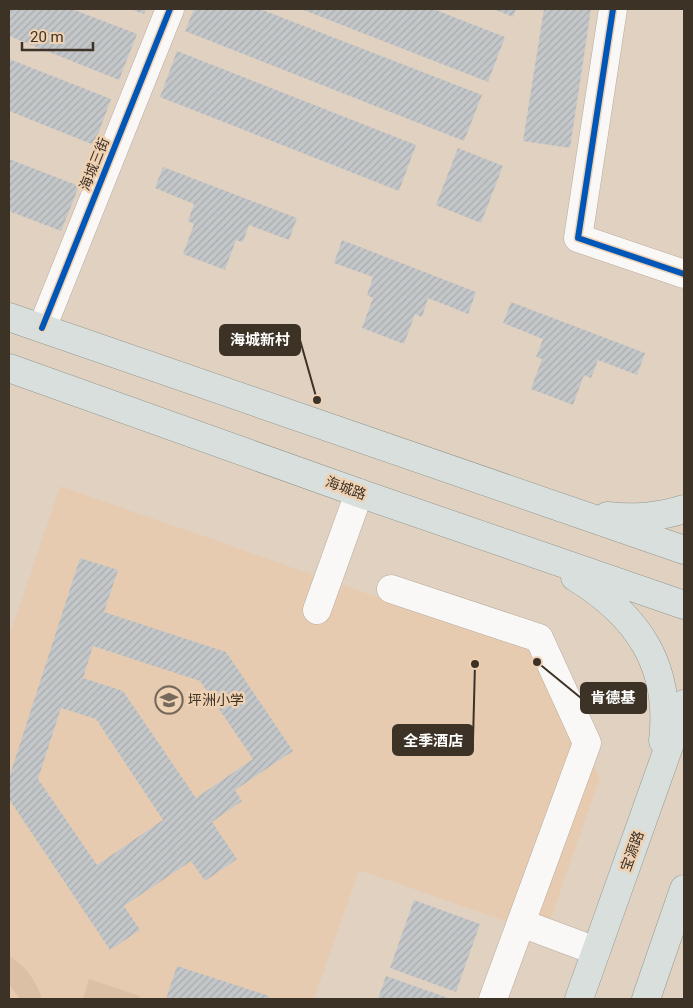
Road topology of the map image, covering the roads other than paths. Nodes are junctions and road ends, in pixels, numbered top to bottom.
1 (170, 9) edge
2 (613, 9) edge
3 (684, 274) edge
4 (9, 317) edge
5 (42, 328) junction
6 (9, 368) edge
7 (359, 493) junction
8 (684, 508) edge
9 (564, 509) junction
10 (684, 550) edge
11 (539, 555) junction
12 (391, 588) dead end
13 (684, 604) edge
14 (316, 610) dead end
15 (684, 704) edge
16 (659, 775) junction
17 (684, 889) edge
18 (522, 922) junction
19 (596, 950) junction
20 (494, 999) edge
21 (579, 999) edge
22 (646, 999) edge

1 - 5 street, 海城三街
2 - 3 street
4 - 5 main road
5 - 9 main road
6 - 7 main road, 海城路
7 - 11 main road, 海城路
7 - 14 street
8 - 9 main road
9 - 10 main road
11 - 13 main road, 海城路
11 - 16 main road
12 - 18 street
15 - 16 main road, 宝源路
16 - 19 main road, 宝源路
17 - 22 main road
18 - 19 street
18 - 20 street
19 - 21 main road, 宝源路

